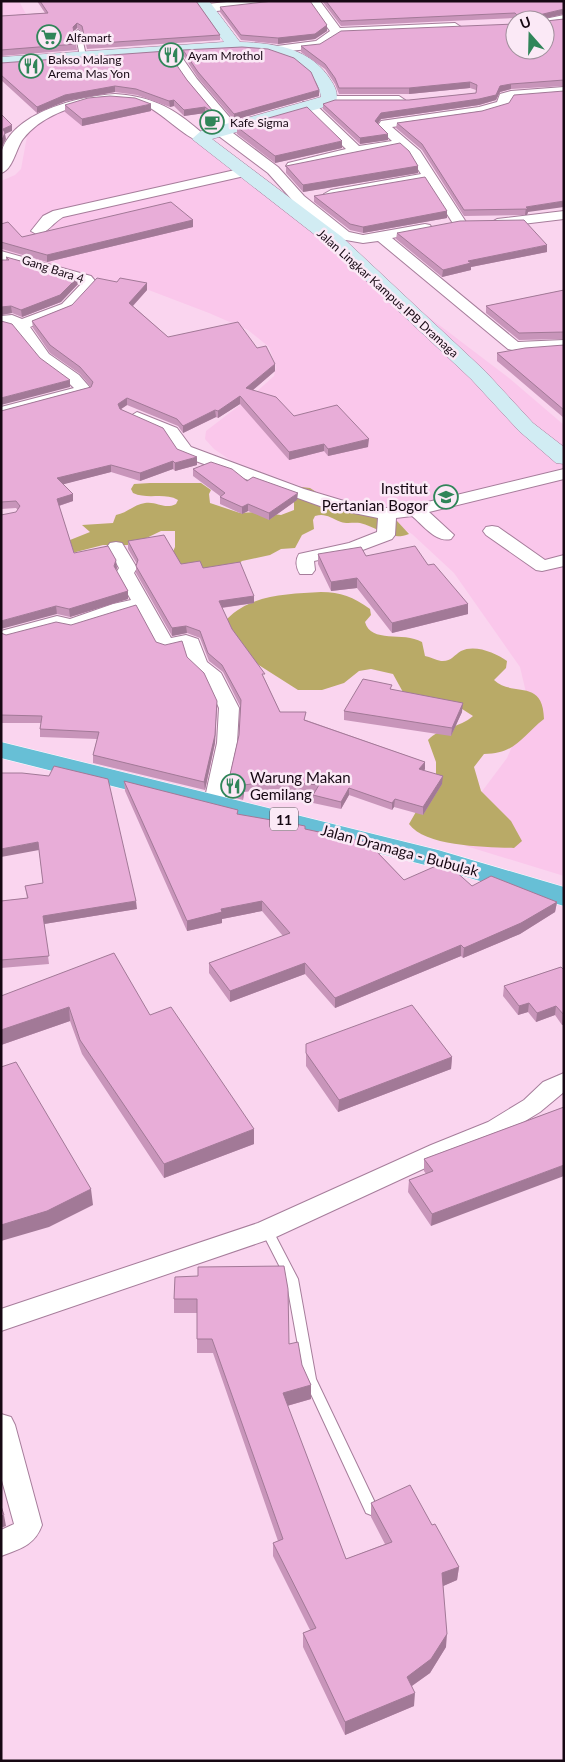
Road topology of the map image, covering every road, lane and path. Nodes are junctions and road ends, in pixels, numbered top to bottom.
1 (273, 1) edge
2 (314, 1) edge
3 (204, 4) edge
4 (469, 27) edge
5 (78, 32) edge
6 (337, 32) junction
7 (235, 46) junction
8 (170, 50) junction
9 (272, 50) junction
10 (83, 56) junction
11 (1, 62) edge
12 (564, 91) edge
13 (329, 100) junction
14 (409, 100) edge
15 (308, 105) junction
16 (226, 129) junction
17 (201, 140) junction
18 (403, 143) junction
19 (356, 151) junction
20 (1, 169) edge
21 (273, 170) junction
22 (244, 172) junction
23 (430, 176) junction
24 (299, 199) junction
25 (561, 218) edge
26 (459, 222) junction
27 (38, 231) edge
28 (382, 237) junction
29 (2, 256) edge
30 (9, 320) edge
31 (563, 346) edge
32 (1, 412) edge
33 (128, 412) edge
34 (564, 458) edge
35 (564, 474) edge
36 (416, 510) junction
37 (387, 515) junction
38 (492, 531) dead end
39 (445, 535) dead end
40 (116, 547) dead end
41 (564, 560) edge
42 (306, 570) dead end
43 (141, 604) junction
44 (6, 635) edge
45 (1, 750) edge
46 (214, 802) junction
47 (564, 897) edge
48 (564, 1082) edge
49 (267, 1230) junction
50 (1, 1320) edge
51 (1, 1425) edge
52 (371, 1509) edge
53 (1, 1543) edge

1 - 3 street
2 - 6 street
3 - 7 street
4 - 6 street
5 - 10 lane
6 - 9 street
7 - 8 street
7 - 9 street
8 - 10 street
8 - 16 street
9 - 13 street
10 - 11 street
12 - 18 street
13 - 14 street
13 - 15 street
15 - 16 street
15 - 19 street
16 - 17 street
16 - 21 street
17 - 20 street
17 - 22 street, Jalan Lingkar Kampus IPB Dramaga
18 - 19 street
18 - 23 street
19 - 21 street
21 - 24 street
22 - 27 street
22 - 34 street, Jalan Lingkar Kampus IPB Dramaga
23 - 24 street
23 - 26 street
24 - 28 street
25 - 26 street
26 - 28 street
28 - 31 street
29 - 30 street, Gang Bara 4
30 - 32 street
33 - 37 street
35 - 36 street
36 - 37 street
36 - 39 street
37 - 42 street
38 - 41 street
40 - 43 street
43 - 44 street
43 - 46 street
45 - 46 highway, Jalan Dramaga - Bubulak / 11
46 - 47 highway, Jalan Dramaga - Bubulak / 11
48 - 49 street
49 - 50 street
49 - 52 lane
51 - 53 street

